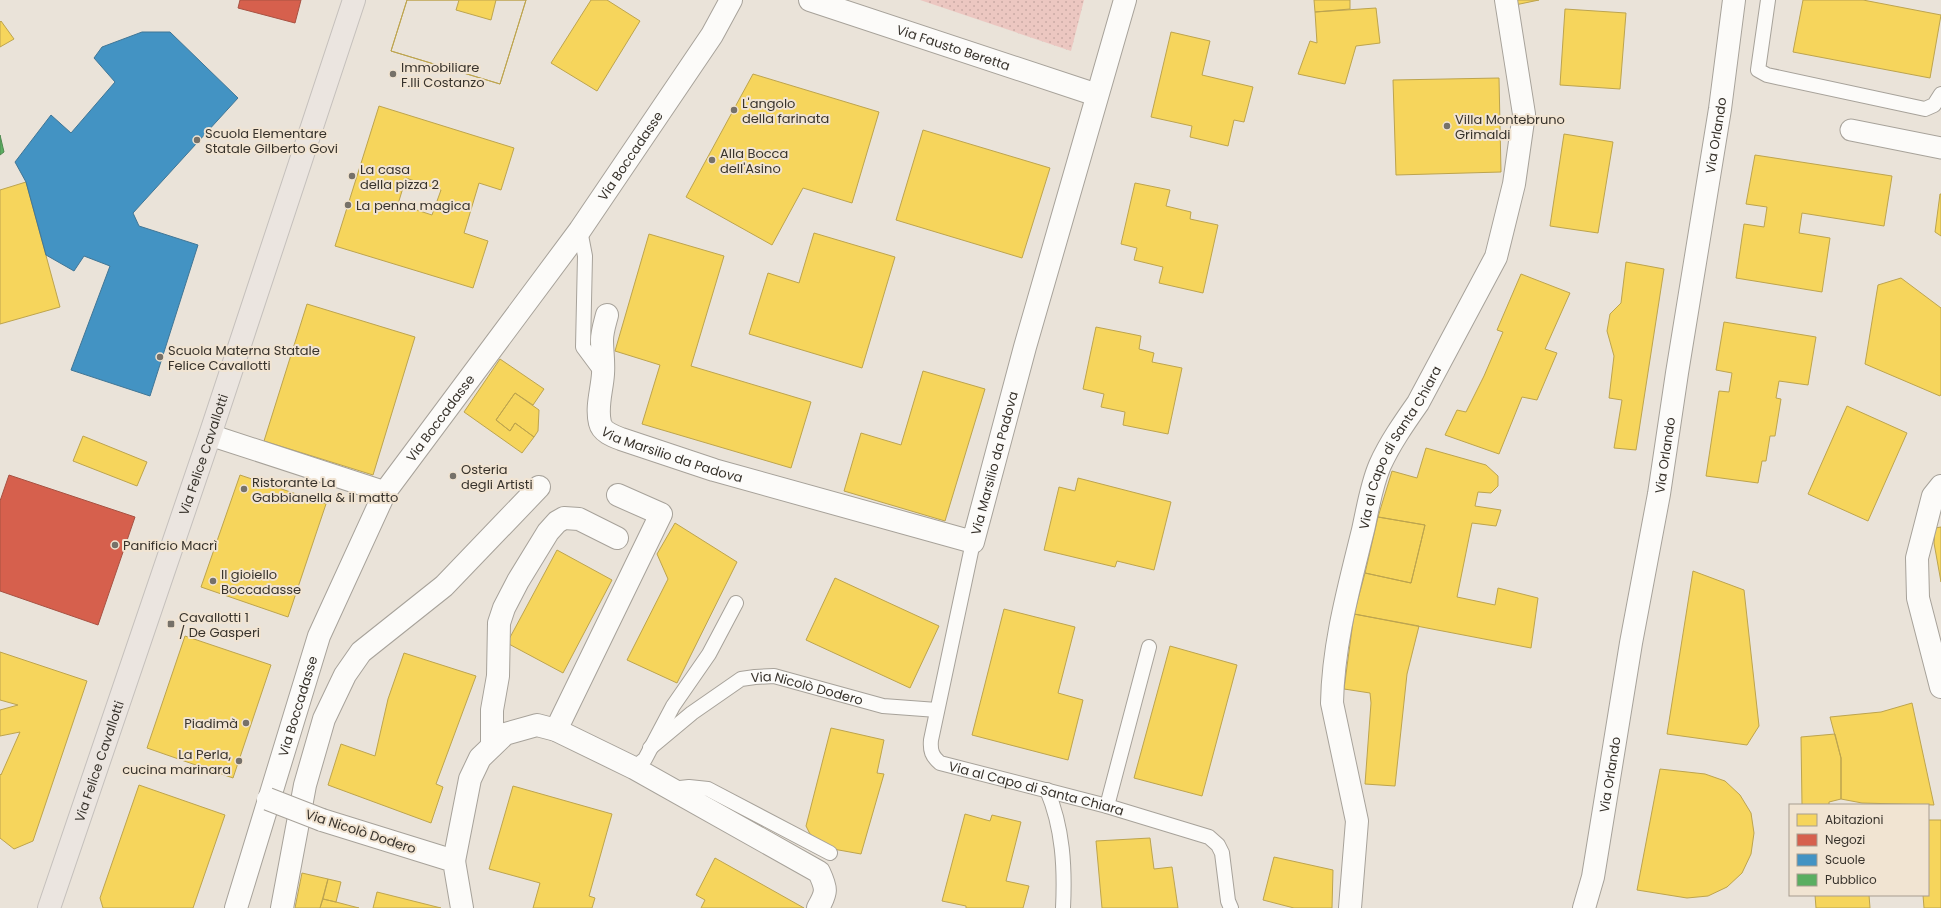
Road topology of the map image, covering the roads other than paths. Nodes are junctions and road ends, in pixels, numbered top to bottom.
1 (354, 0) edge
2 (731, 0) edge
3 (810, 0) edge
4 (1125, 0) edge
5 (1506, 0) edge
6 (1734, 0) edge
7 (1768, 0) edge
8 (1941, 94) edge
9 (1098, 95) junction
10 (1851, 130) dead end
11 (1941, 148) edge
12 (580, 230) junction
13 (607, 315) dead end
14 (603, 374) junction
15 (210, 435) junction
16 (1941, 486) edge
17 (539, 487) dead end
18 (385, 492) junction
19 (618, 495) dead end
20 (617, 538) dead end
21 (973, 542) junction
22 (736, 603) dead end
23 (1149, 647) dead end
24 (1941, 687) edge
25 (937, 710) junction
26 (556, 730) junction
27 (492, 746) junction
28 (650, 748) junction
29 (634, 768) junction
30 (671, 789) junction
31 (1047, 790) junction
32 (268, 799) junction
33 (1107, 806) junction
34 (830, 853) dead end
35 (454, 861) junction
36 (49, 908) edge
37 (236, 908) edge
38 (282, 908) edge
39 (462, 908) edge
40 (818, 908) edge
41 (1063, 908) edge
42 (1231, 908) edge
43 (1350, 908) edge
44 (1584, 908) edge

1 - 15 main road, Via Felice Cavallotti
2 - 12 street, Via Boccadasse
3 - 9 street, Via Fausto Beretta
4 - 9 street, Via Marsilio da Padova
5 - 43 street, Via al Capo di Santa Chiara
6 - 44 street, Via Orlando
7 - 8 lane
9 - 21 street, Via Marsilio da Padova
10 - 11 street
12 - 14 lane
12 - 18 street, Via Boccadasse
13 - 14 street, Via Marsilio da Padova
14 - 21 street, Via Marsilio da Padova
15 - 18 street
15 - 36 main road, Via Felice Cavallotti
16 - 24 street
17 - 38 street
18 - 32 street, Via Boccadasse
19 - 26 street
20 - 27 street
21 - 25 lane, Via al Capo di Santa Chiara
22 - 28 lane, Via Nicolò Dodero
23 - 33 lane
25 - 28 lane, Via Nicolò Dodero
25 - 31 lane, Via al Capo di Santa Chiara
26 - 27 street
26 - 29 street
27 - 35 street
28 - 29 lane, Via Nicolò Dodero
29 - 30 street
30 - 34 lane
30 - 40 street
31 - 33 lane, Via al Capo di Santa Chiara
31 - 41 lane
32 - 35 street, Via Nicolò Dodero, bridge
32 - 37 street, Via Boccadasse
33 - 42 lane, Via al Capo di Santa Chiara
35 - 39 street

